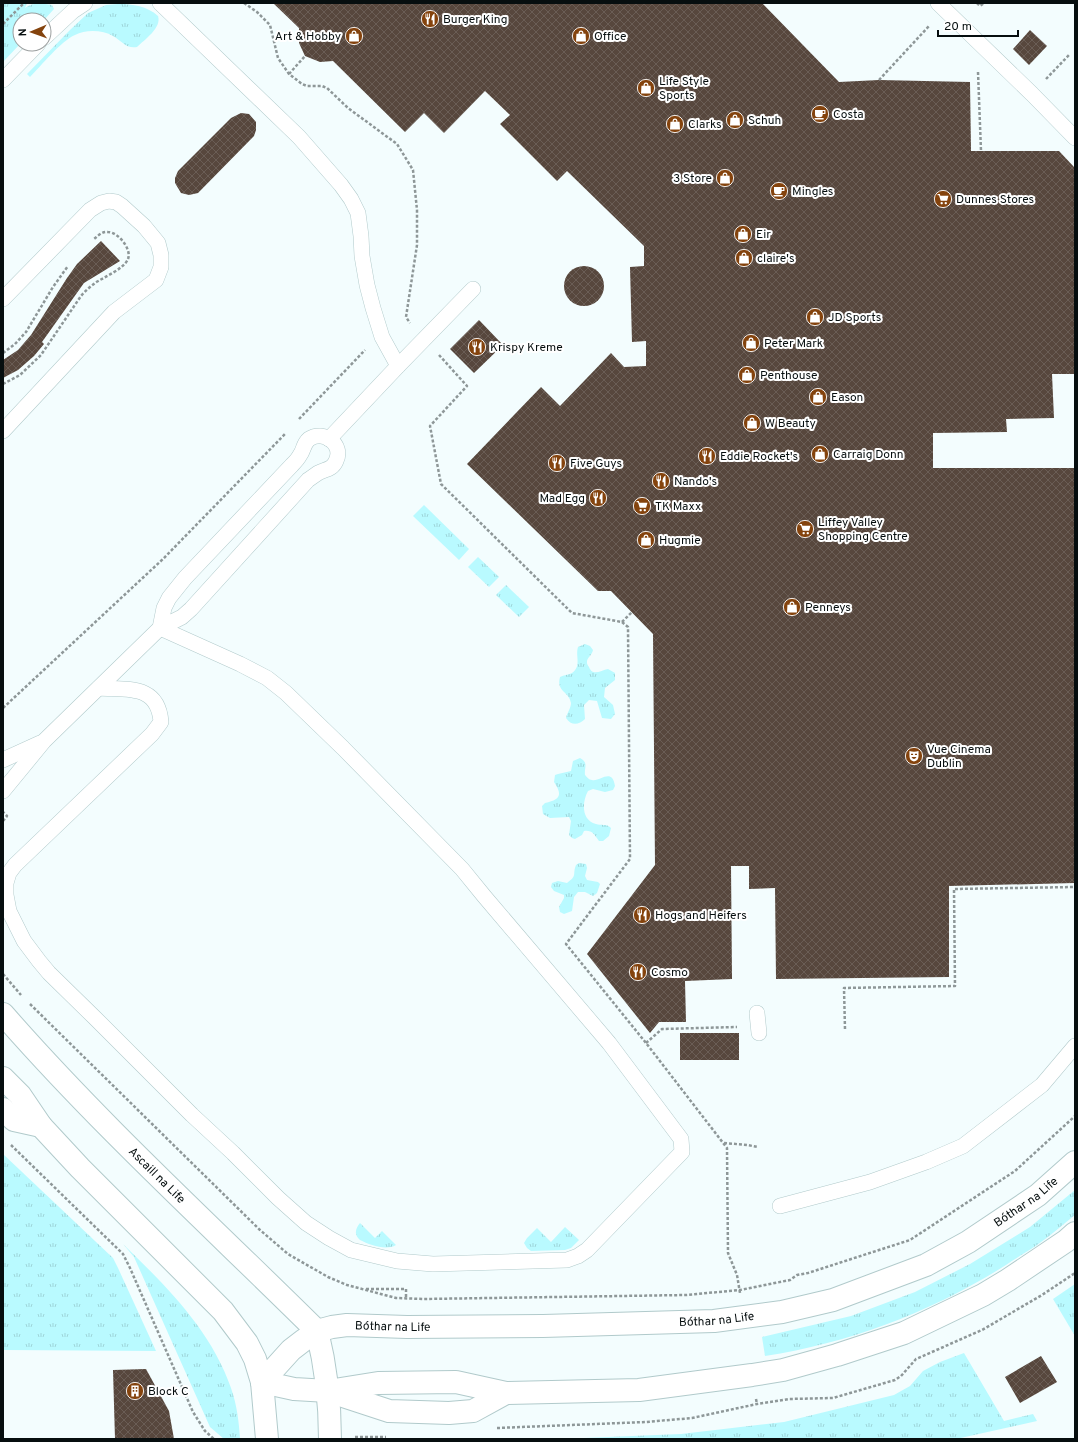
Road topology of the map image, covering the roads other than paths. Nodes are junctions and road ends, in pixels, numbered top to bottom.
1 (85, 3) edge
2 (160, 3) edge
3 (941, 6) edge
4 (52, 31) edge
5 (30, 52) edge
6 (3, 80) edge
7 (1075, 138) edge
8 (473, 289) dead end
9 (3, 299) edge
10 (398, 366) junction
11 (3, 431) edge
12 (329, 439) junction
13 (160, 628) junction
14 (99, 688) junction
15 (44, 741) junction
16 (3, 760) edge
17 (3, 791) edge
18 (757, 1013) dead end
19 (3, 1014) edge
20 (759, 1032) road end
21 (1075, 1046) edge
22 (3, 1078) edge
23 (3, 1109) edge
24 (41, 1126) junction
25 (1075, 1162) edge
26 (780, 1206) dead end
27 (1075, 1233) edge
28 (317, 1331) junction
29 (262, 1382) junction
30 (328, 1391) junction
31 (506, 1393) junction
32 (267, 1439) edge
33 (330, 1439) edge

1 - 4 lane
2 - 10 lane
3 - 7 lane
5 - 6 lane
8 - 10 lane
9 - 11 lane
10 - 12 lane
12 - 13 lane
12 - 13 lane
13 - 14 lane
13 - 14 lane
14 - 15 lane
15 - 16 lane
15 - 17 lane
18 - 20 lane
19 - 28 street, Ascaill na Life
21 - 26 lane
22 - 24 street
23 - 24 street
24 - 29 street
25 - 28 street, Bóthar na Life
27 - 31 street
28 - 29 street, Bóthar na Life
28 - 30 street
29 - 30 street
29 - 32 street
30 - 31 street
30 - 31 street
30 - 33 street

